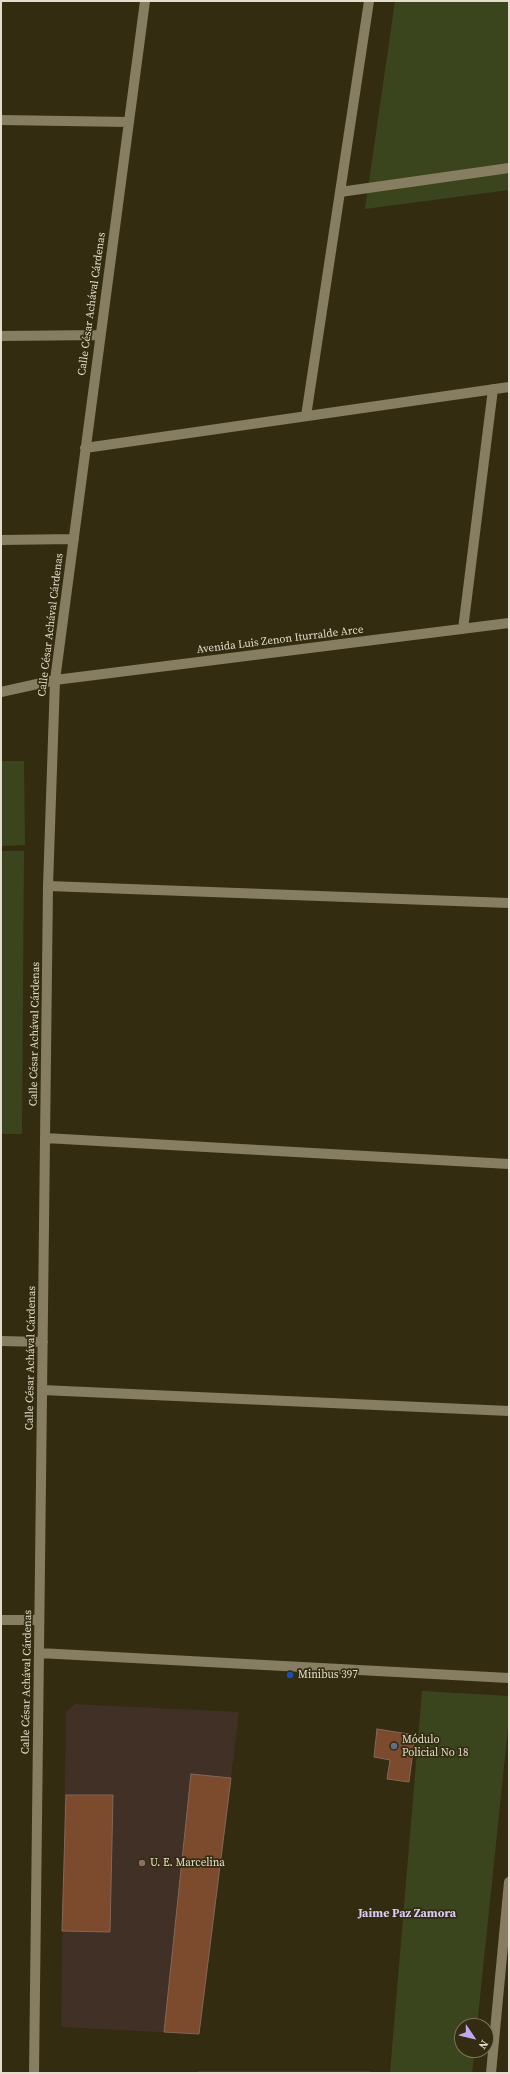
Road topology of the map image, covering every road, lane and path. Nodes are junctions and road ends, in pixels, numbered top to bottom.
1 (145, 1) edge
2 (369, 1) edge
3 (1, 120) edge
4 (129, 122) junction
5 (509, 168) edge
6 (340, 192) junction
7 (100, 335) junction
8 (1, 336) edge
9 (509, 387) edge
10 (493, 389) junction
11 (306, 416) junction
12 (85, 448) junction
13 (74, 539) junction
14 (1, 540) edge
15 (509, 623) edge
16 (463, 629) junction
17 (55, 680) junction
18 (1, 692) edge
19 (48, 886) junction
20 (509, 903) edge
21 (45, 1138) junction
22 (509, 1164) edge
23 (1, 1342) edge
24 (43, 1342) junction
25 (42, 1390) junction
26 (509, 1411) edge
27 (1, 1620) edge
28 (39, 1620) junction
29 (39, 1653) junction
30 (509, 1678) edge
31 (509, 1882) edge
32 (34, 2073) edge
33 (491, 2073) edge

1 - 4 street, Calle César Achával Cárdenas
2 - 6 street
3 - 4 street
4 - 7 street, Calle César Achával Cárdenas
5 - 6 street
6 - 11 street
7 - 8 street
7 - 12 street, Calle César Achával Cárdenas
9 - 10 street
10 - 11 street
10 - 16 street
11 - 12 street
12 - 13 street, Calle César Achával Cárdenas
13 - 14 street
13 - 17 street, Calle César Achával Cárdenas
15 - 16 street, Avenida Luis Zenon Iturralde Arce
16 - 17 street, Avenida Luis Zenon Iturralde Arce
17 - 18 street, Avenida Luis Zenon Iturralde Arce
17 - 19 street, Calle César Achával Cárdenas
19 - 20 street
19 - 21 street, Calle César Achával Cárdenas
21 - 22 street
21 - 24 street, Calle César Achával Cárdenas
23 - 24 street
24 - 25 street, Calle César Achával Cárdenas
25 - 26 street
25 - 28 street, Calle César Achával Cárdenas
27 - 28 street
28 - 29 street, Calle César Achával Cárdenas
29 - 30 street
29 - 32 street, Calle César Achával Cárdenas
31 - 33 street

